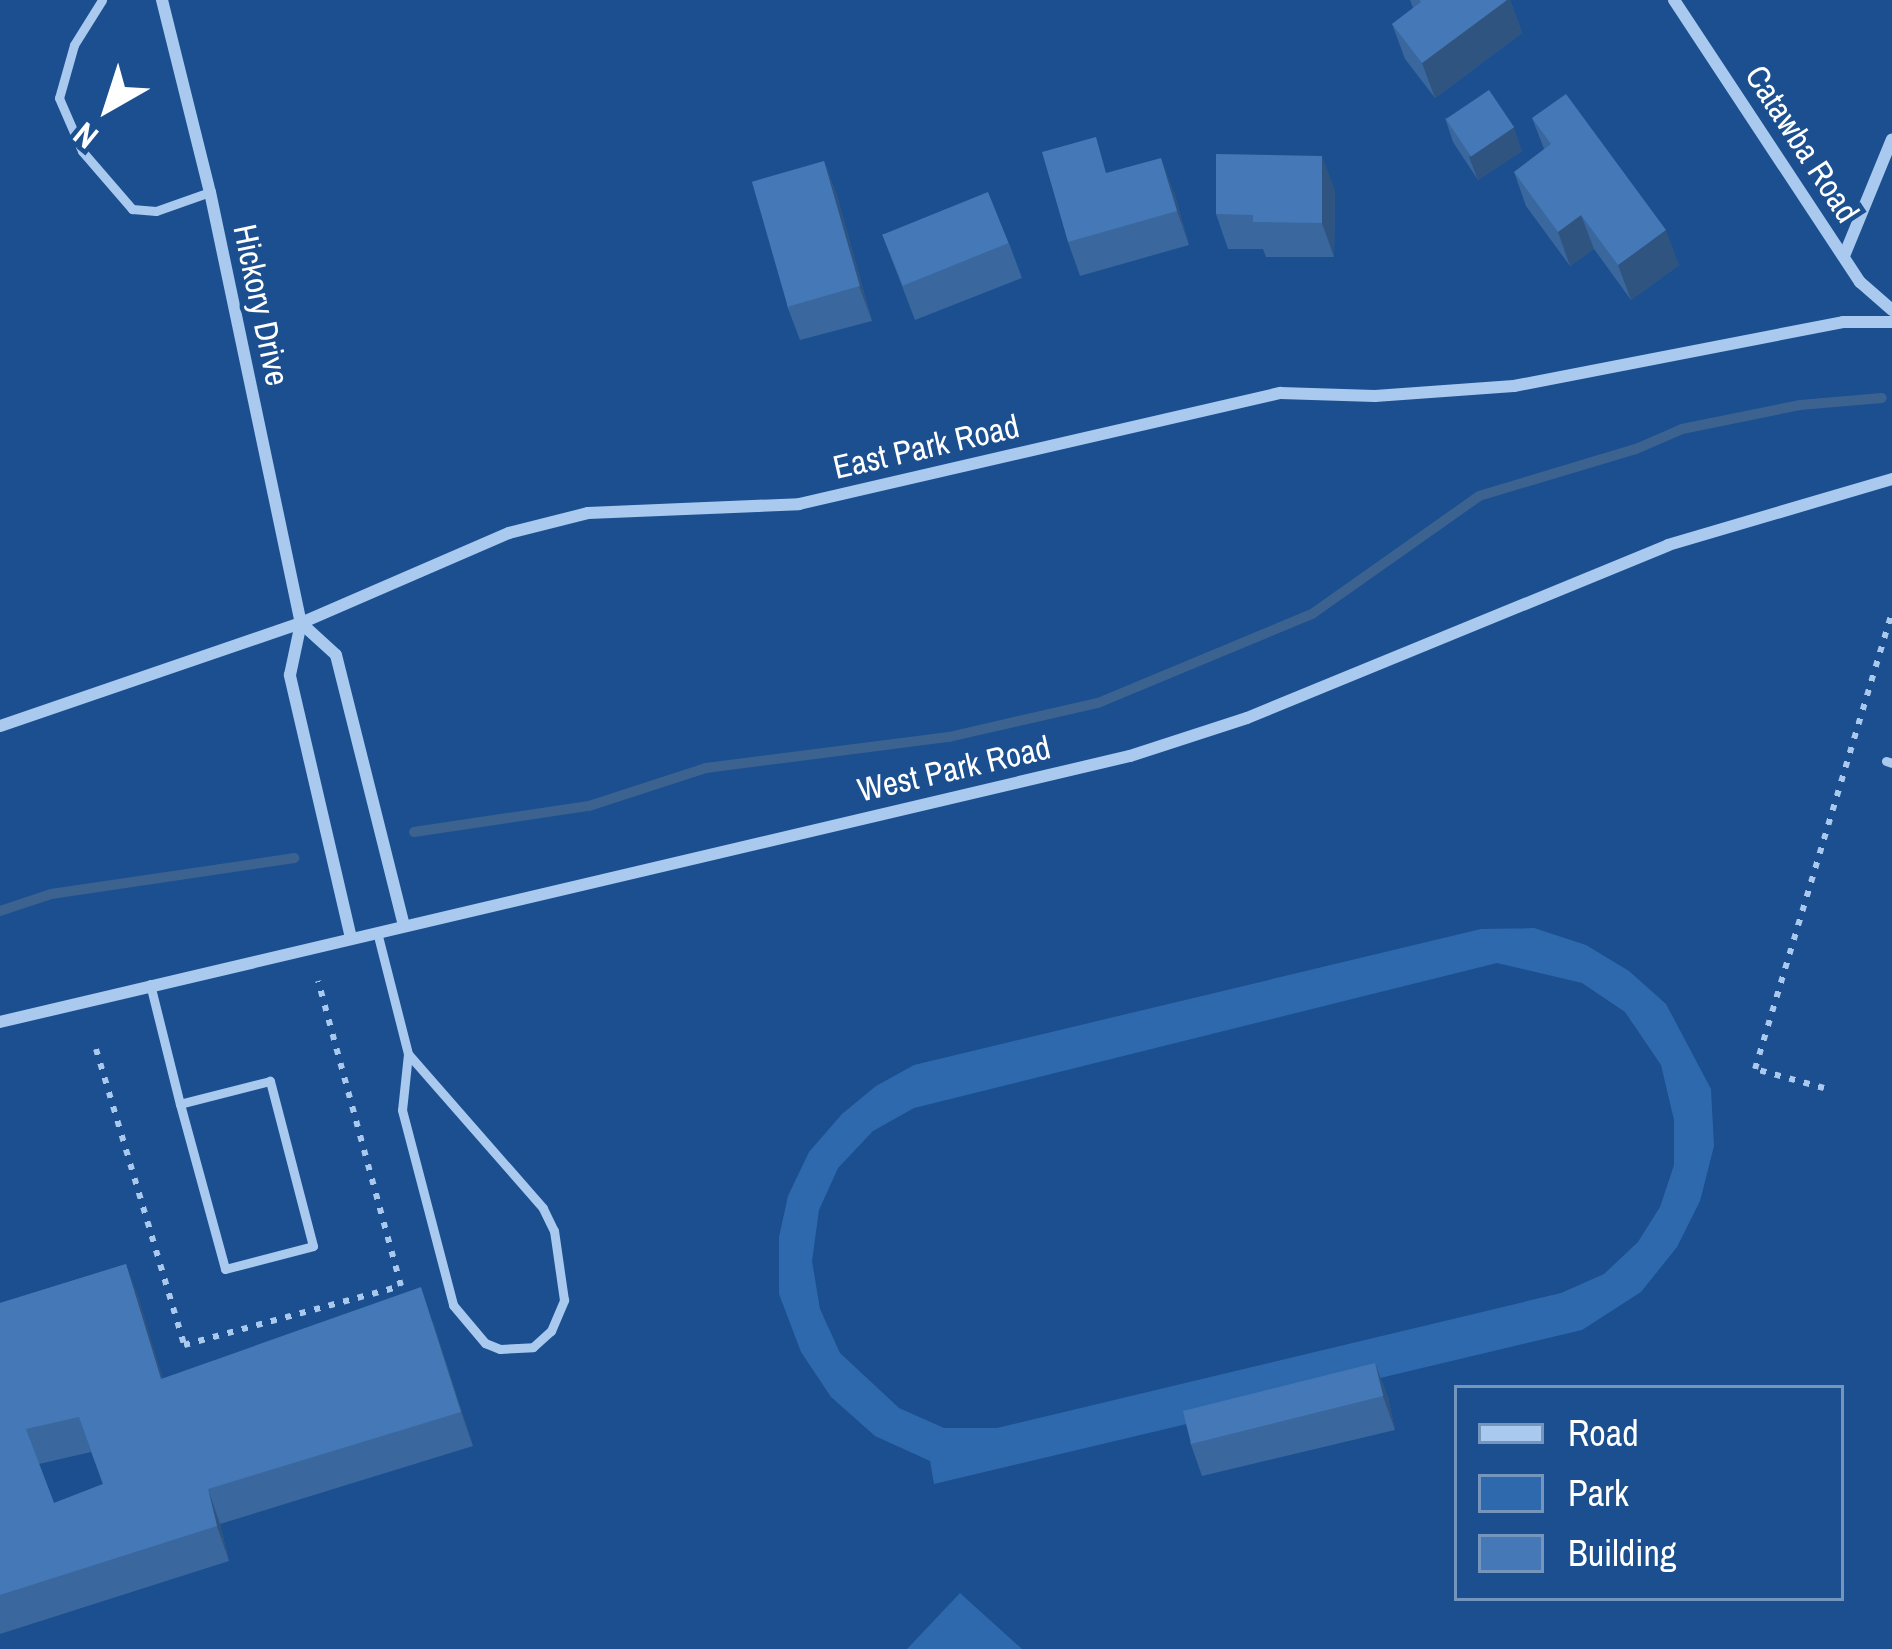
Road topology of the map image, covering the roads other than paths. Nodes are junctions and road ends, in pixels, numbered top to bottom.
1 (102, 0) edge
2 (162, 0) edge
3 (1674, 0) edge
4 (1892, 139) edge
5 (210, 192) junction
6 (1844, 256) junction
7 (1892, 310) edge
8 (1892, 322) edge
9 (1892, 479) edge
10 (301, 623) junction
11 (0, 727) edge
12 (404, 925) junction
13 (377, 932) junction
14 (351, 938) junction
15 (150, 984) junction
16 (0, 1022) edge
17 (408, 1054) junction
18 (180, 1104) junction

1 - 5 lane
2 - 5 street, Hickory Drive
3 - 6 street, Catawba Road
4 - 6 street
5 - 10 street, Hickory Drive
6 - 7 street, Catawba Road
8 - 10 street, East Park Road
9 - 12 street, West Park Road
10 - 11 street, East Park Road
10 - 12 street, Hickory Drive
10 - 14 street, Hickory Drive
12 - 13 street, West Park Road
13 - 14 street, West Park Road
13 - 17 lane
14 - 15 street, West Park Road
15 - 16 street, West Park Road
15 - 18 lane
17 - 17 lane
18 - 18 lane

